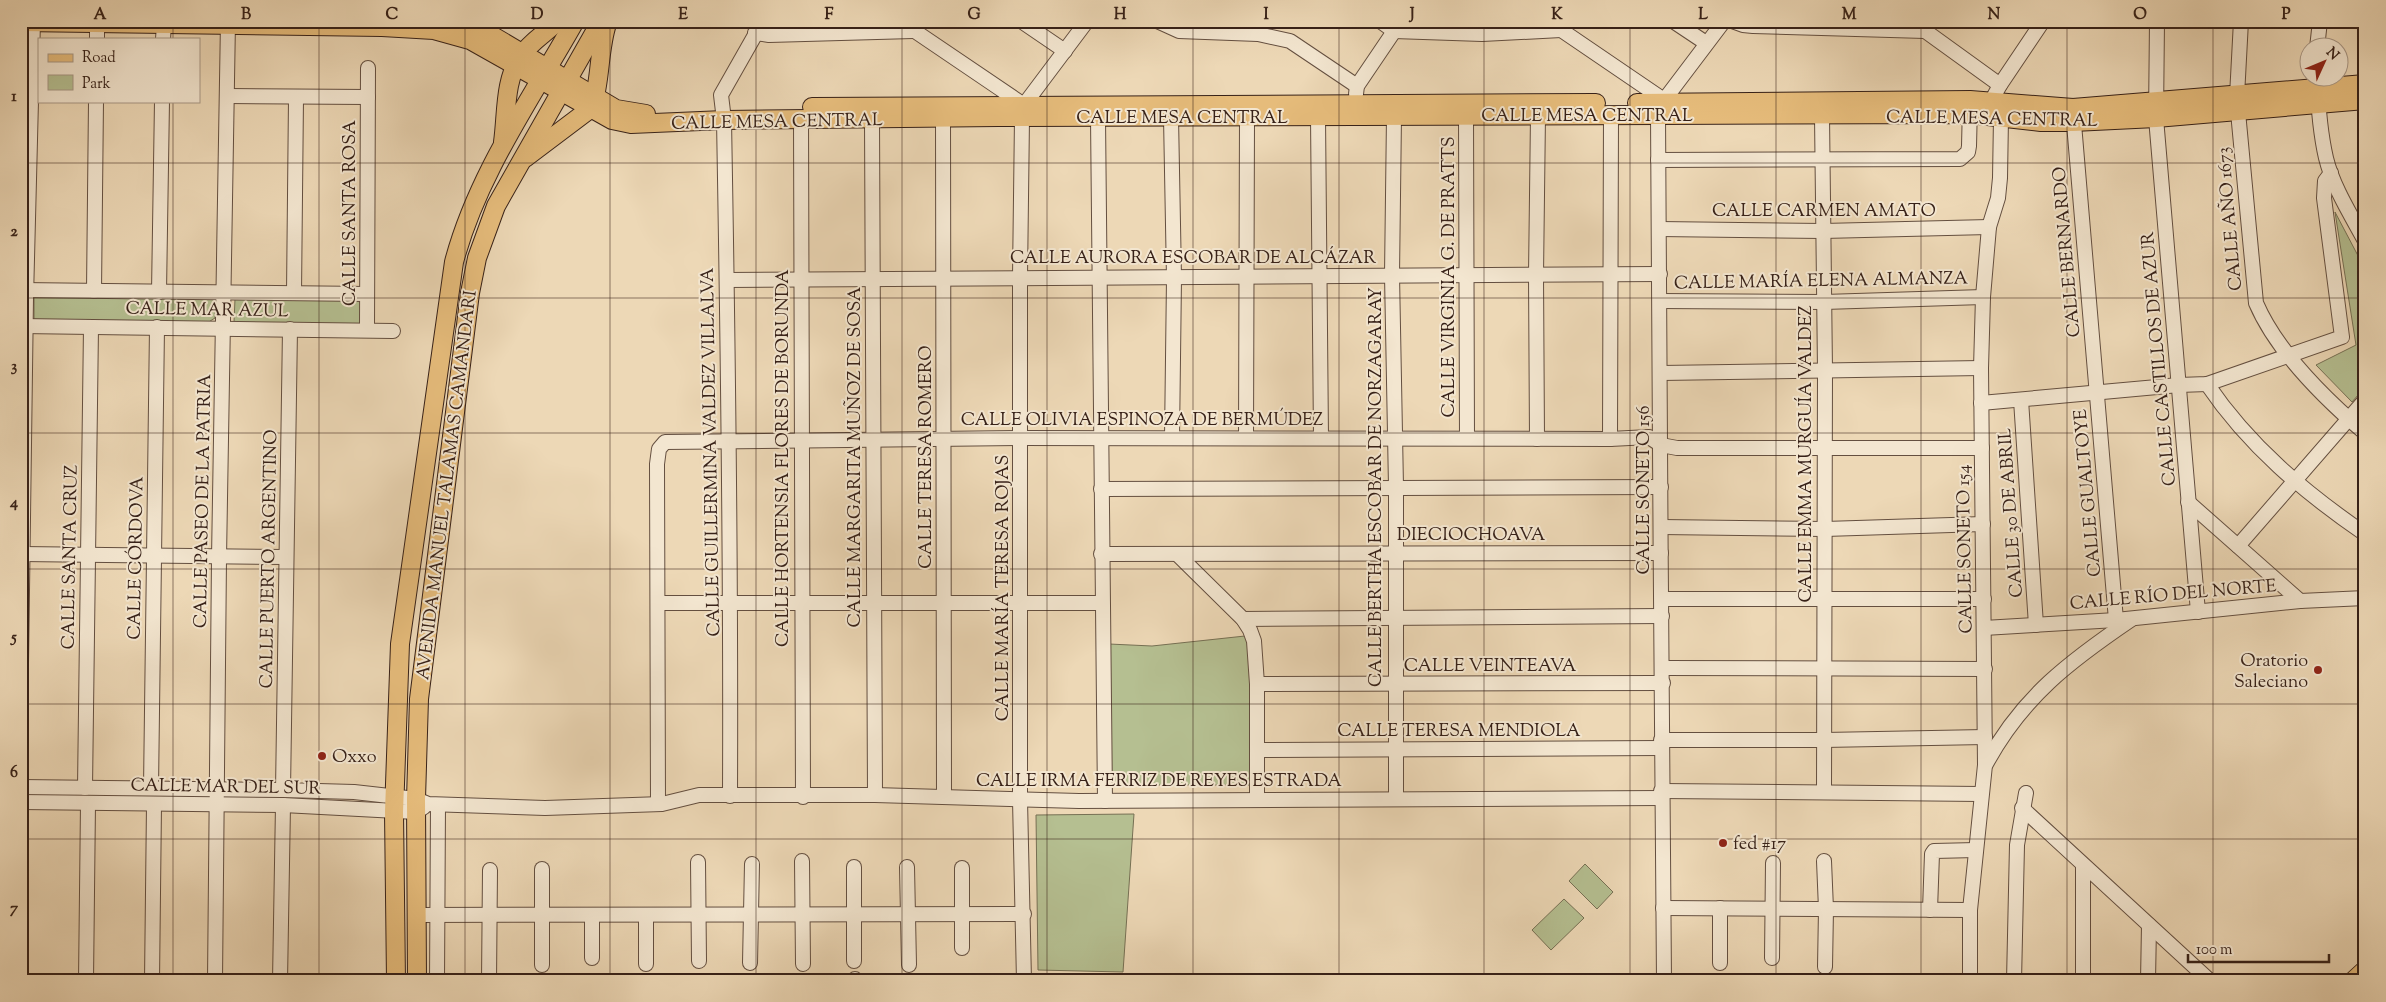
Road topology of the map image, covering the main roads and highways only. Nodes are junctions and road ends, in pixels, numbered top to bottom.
1 (34, 21) edge
2 (460, 21) edge
3 (558, 21) edge
4 (576, 21) edge
5 (601, 21) edge
6 (608, 21) edge
7 (21, 22) edge
8 (228, 23) edge
9 (435, 26) edge
10 (97, 31) edge
11 (164, 31) edge
12 (519, 59) junction
13 (545, 75) junction
14 (2365, 84) edge
15 (564, 86) junction
16 (2317, 91) edge
17 (2365, 100) edge
18 (593, 103) junction
19 (1661, 106) junction
20 (1355, 110) junction
21 (1983, 110) junction
22 (1023, 112) junction
23 (723, 114) junction
24 (502, 150) junction
25 (521, 160) junction
26 (2365, 970) edge
27 (396, 981) edge
28 (417, 981) edge
29 (2353, 981) edge

1 - 7 main road, CALLE MESA CENTRAL
1 - 10 main road, CALLE MESA CENTRAL
2 - 12 main road, CALLE MESA CENTRAL
3 - 12 main road
4 - 13 main road, AVENIDA MANUEL TALAMAS CAMANDARI
5 - 15 main road, AVENIDA MANUEL TALAMAS CAMANDARI
6 - 18 main road
8 - 9 main road, CALLE MESA CENTRAL
8 - 11 main road, CALLE MESA CENTRAL
9 - 12 main road, CALLE MESA CENTRAL
10 - 11 main road, CALLE MESA CENTRAL
12 - 13 main road, CALLE MESA CENTRAL
12 - 24 main road
13 - 15 main road, CALLE MESA CENTRAL
13 - 24 main road, AVENIDA MANUEL TALAMAS CAMANDARI
14 - 16 main road, CALLE MESA CENTRAL
15 - 18 main road, CALLE MESA CENTRAL
15 - 25 main road, AVENIDA MANUEL TALAMAS CAMANDARI
16 - 17 main road, CALLE MESA CENTRAL
16 - 21 main road, CALLE MESA CENTRAL
18 - 23 main road, CALLE MESA CENTRAL
18 - 25 main road
19 - 20 main road, CALLE MESA CENTRAL
19 - 20 main road, CALLE MESA CENTRAL
19 - 21 main road, CALLE MESA CENTRAL
19 - 21 main road, CALLE MESA CENTRAL
20 - 22 main road, CALLE MESA CENTRAL
20 - 22 main road, CALLE MESA CENTRAL
22 - 23 main road, CALLE MESA CENTRAL
22 - 23 main road, CALLE MESA CENTRAL
24 - 27 main road, AVENIDA MANUEL TALAMAS CAMANDARI
25 - 28 main road, AVENIDA MANUEL TALAMAS CAMANDARI
26 - 29 main road

